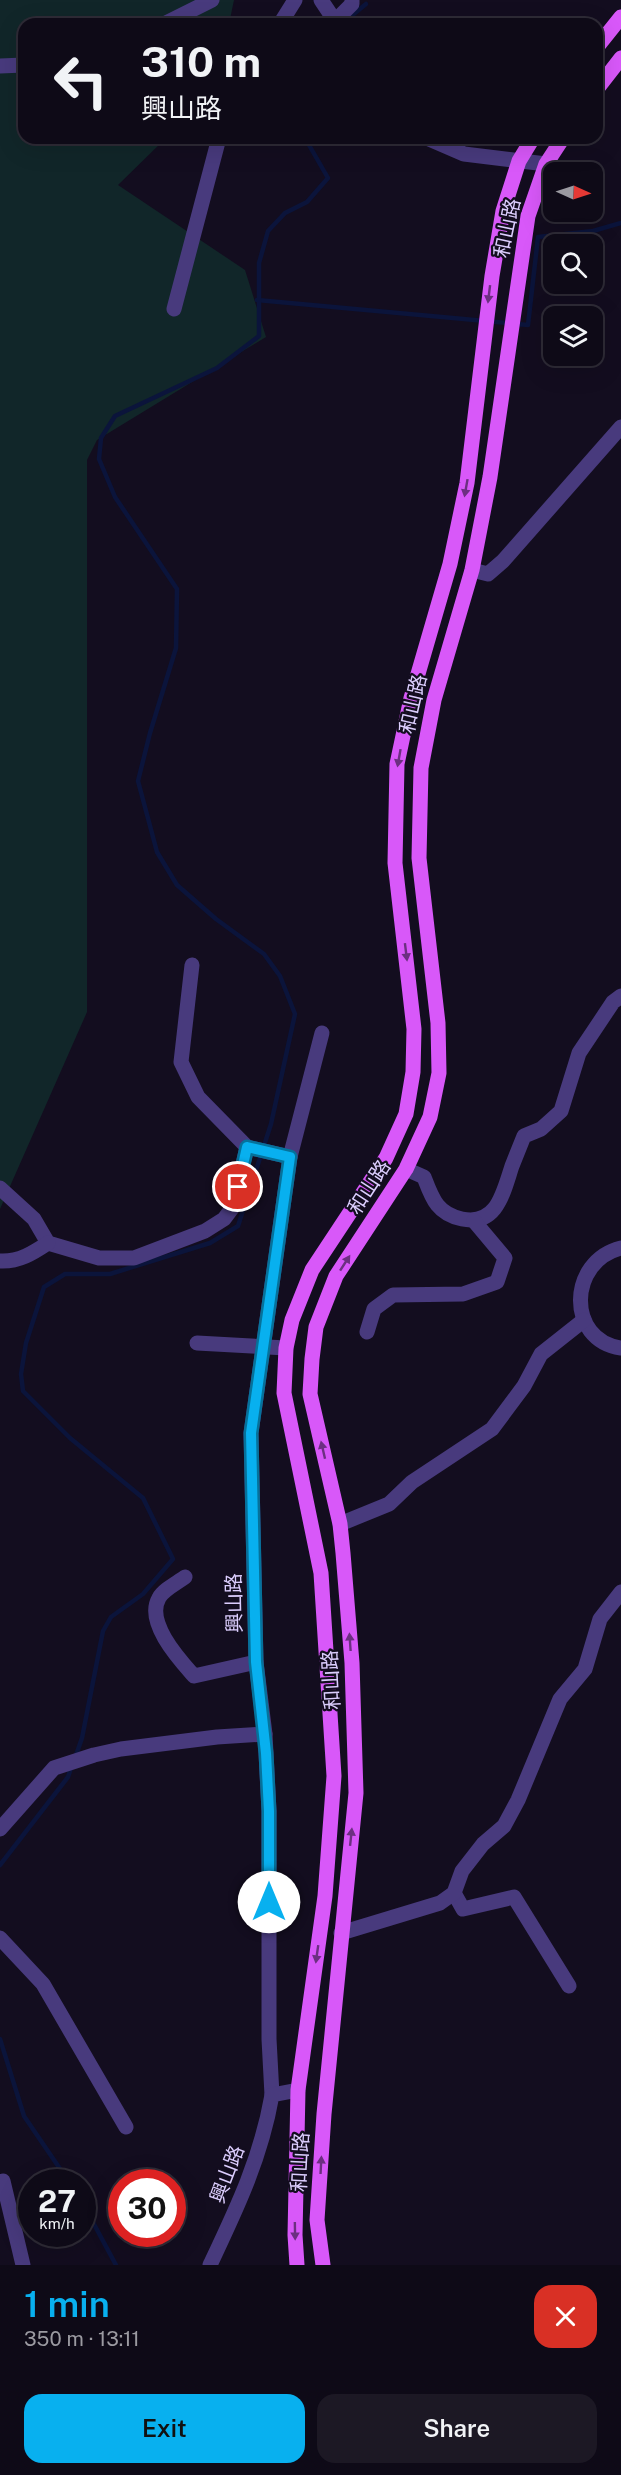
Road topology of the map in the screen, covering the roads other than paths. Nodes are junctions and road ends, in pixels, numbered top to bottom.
1 (212, 0) edge
2 (295, 0) edge
3 (321, 0) edge
4 (353, 1) edge
5 (621, 17) edge
6 (176, 18) edge
7 (284, 18) edge
8 (333, 18) edge
9 (339, 18) edge
10 (603, 40) edge
11 (621, 58) edge
12 (18, 65) edge
13 (0, 66) edge
14 (603, 81) edge
15 (217, 144) edge
16 (441, 144) edge
17 (529, 144) edge
18 (559, 144) edge
19 (519, 161) junction
20 (547, 162) edge
21 (543, 164) edge
22 (543, 173) edge
23 (174, 309) dead end
24 (621, 427) edge
25 (472, 570) junction
26 (192, 965) dead end
27 (621, 996) edge
28 (322, 1033) dead end
29 (247, 1147) junction
30 (290, 1157) junction
31 (406, 1169) junction
32 (0, 1188) edge
33 (474, 1221) junction
34 (48, 1243) junction
35 (621, 1248) edge
36 (0, 1261) edge
37 (584, 1320) junction
38 (367, 1332) dead end
39 (197, 1343) dead end
40 (263, 1347) junction
41 (286, 1347) junction
42 (621, 1348) edge
43 (340, 1524) junction
44 (185, 1577) dead end
45 (621, 1592) edge
46 (256, 1662) junction
47 (265, 1734) junction
48 (2, 1819) edge
49 (454, 1893) junction
50 (341, 1933) junction
51 (0, 1938) edge
52 (569, 1986) dead end
53 (298, 2090) junction
54 (272, 2095) junction
55 (126, 2127) dead end
56 (3, 2181) dead end
57 (23, 2265) edge
58 (210, 2265) edge
59 (297, 2265) edge
60 (323, 2265) edge

1 - 6 street
2 - 7 street
3 - 8 street
4 - 9 street
5 - 10 main road
11 - 14 main road
12 - 13 street
15 - 23 street
16 - 19 street
17 - 19 main road, 和山路
18 - 20 main road, 和山路
19 - 21 street
19 -> 41 main road, 和山路
22 - 25 main road, 和山路
24 - 25 street
25 - 31 main road, 和山路
26 - 29 street
27 - 33 street
28 - 30 street, 興山路
29 - 30 street
29 - 34 street
30 - 40 street, 興山路
31 - 33 street
43 -> 31 main road, 和山路
32 - 34 street
33 - 38 street
34 - 36 street
35 - 37 street
37 - 42 street
37 - 43 street
39 - 40 street
40 - 41 street
40 - 46 street, 興山路
41 -> 53 main road, 和山路
50 -> 43 main road, 和山路
44 - 46 street
45 - 49 street
46 - 47 street, 興山路
47 - 48 street
47 - 54 street, 興山路
49 - 50 street
49 - 52 street
60 -> 50 main road, 和山路
51 - 55 street
53 - 54 street
53 -> 59 main road, 和山路
54 - 58 street, 興山路
56 - 57 street

